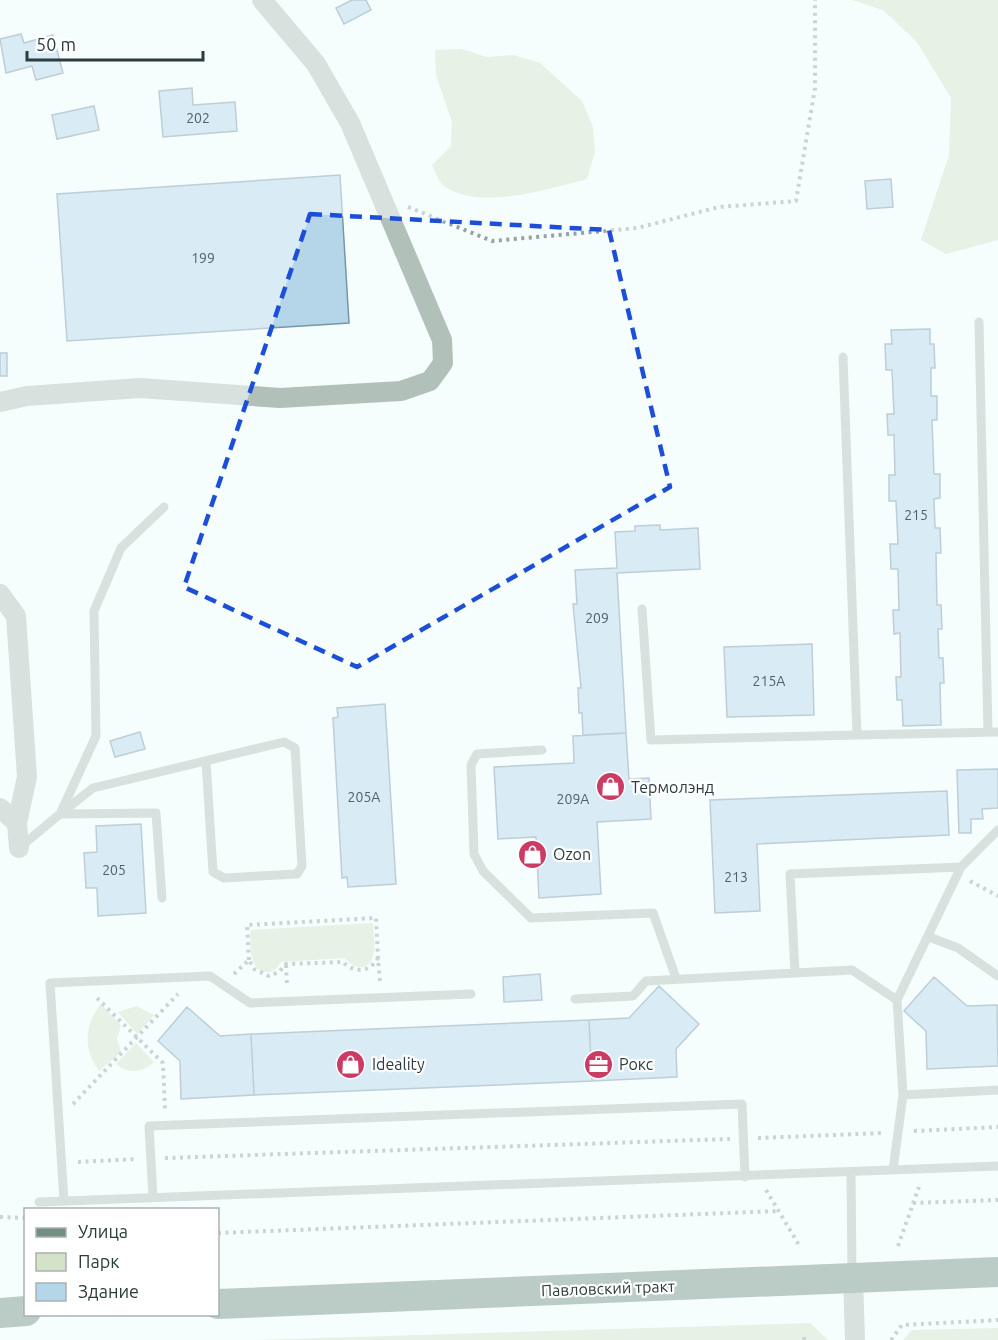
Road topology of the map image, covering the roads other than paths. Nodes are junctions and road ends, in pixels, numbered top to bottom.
1 (262, 0) edge
2 (980, 322) dead end
3 (843, 357) dead end
4 (0, 402) edge
5 (164, 507) dead end
6 (0, 594) edge
7 (642, 609) dead end
8 (993, 732) edge
9 (857, 735) junction
10 (542, 750) dead end
11 (206, 761) junction
12 (0, 808) edge
13 (60, 814) junction
14 (17, 824) junction
15 (998, 830) edge
16 (19, 848) joint
17 (959, 871) junction
18 (162, 898) dead end
19 (929, 937) junction
20 (795, 973) junction
21 (998, 976) edge
22 (676, 978) junction
23 (471, 994) dead end
24 (575, 999) dead end
25 (897, 1000) junction
26 (998, 1090) edge
27 (903, 1095) junction
28 (998, 1166) edge
29 (893, 1170) junction
30 (851, 1172) junction
31 (745, 1177) junction
32 (153, 1197) junction
33 (64, 1201) junction
34 (39, 1202) dead end
35 (998, 1272) edge
36 (853, 1278) junction
37 (219, 1304) edge
38 (24, 1311) edge
39 (0, 1313) edge
40 (855, 1340) edge

1 - 4 street
2 - 8 lane
3 - 9 lane
5 - 13 lane
6 - 14 street
7 - 9 lane
8 - 9 lane
10 - 22 lane
11 - 11 lane
11 - 13 lane
12 - 14 street
13 - 16 lane
13 - 18 lane
14 - 16 street
15 - 17 lane
17 - 19 lane
17 - 20 lane
19 - 21 lane
19 - 25 lane
20 - 22 lane
20 - 25 lane
22 - 24 lane
23 - 33 lane
25 - 27 lane
26 - 27 lane
27 - 29 lane
28 - 29 lane
29 - 30 lane
30 - 31 lane
30 - 36 lane
31 - 32 lane
31 - 32 lane
32 - 33 lane
33 - 34 lane
35 - 36 main road, Павловский тракт
36 - 37 main road, Павловский тракт
36 - 40 street
38 - 39 main road

